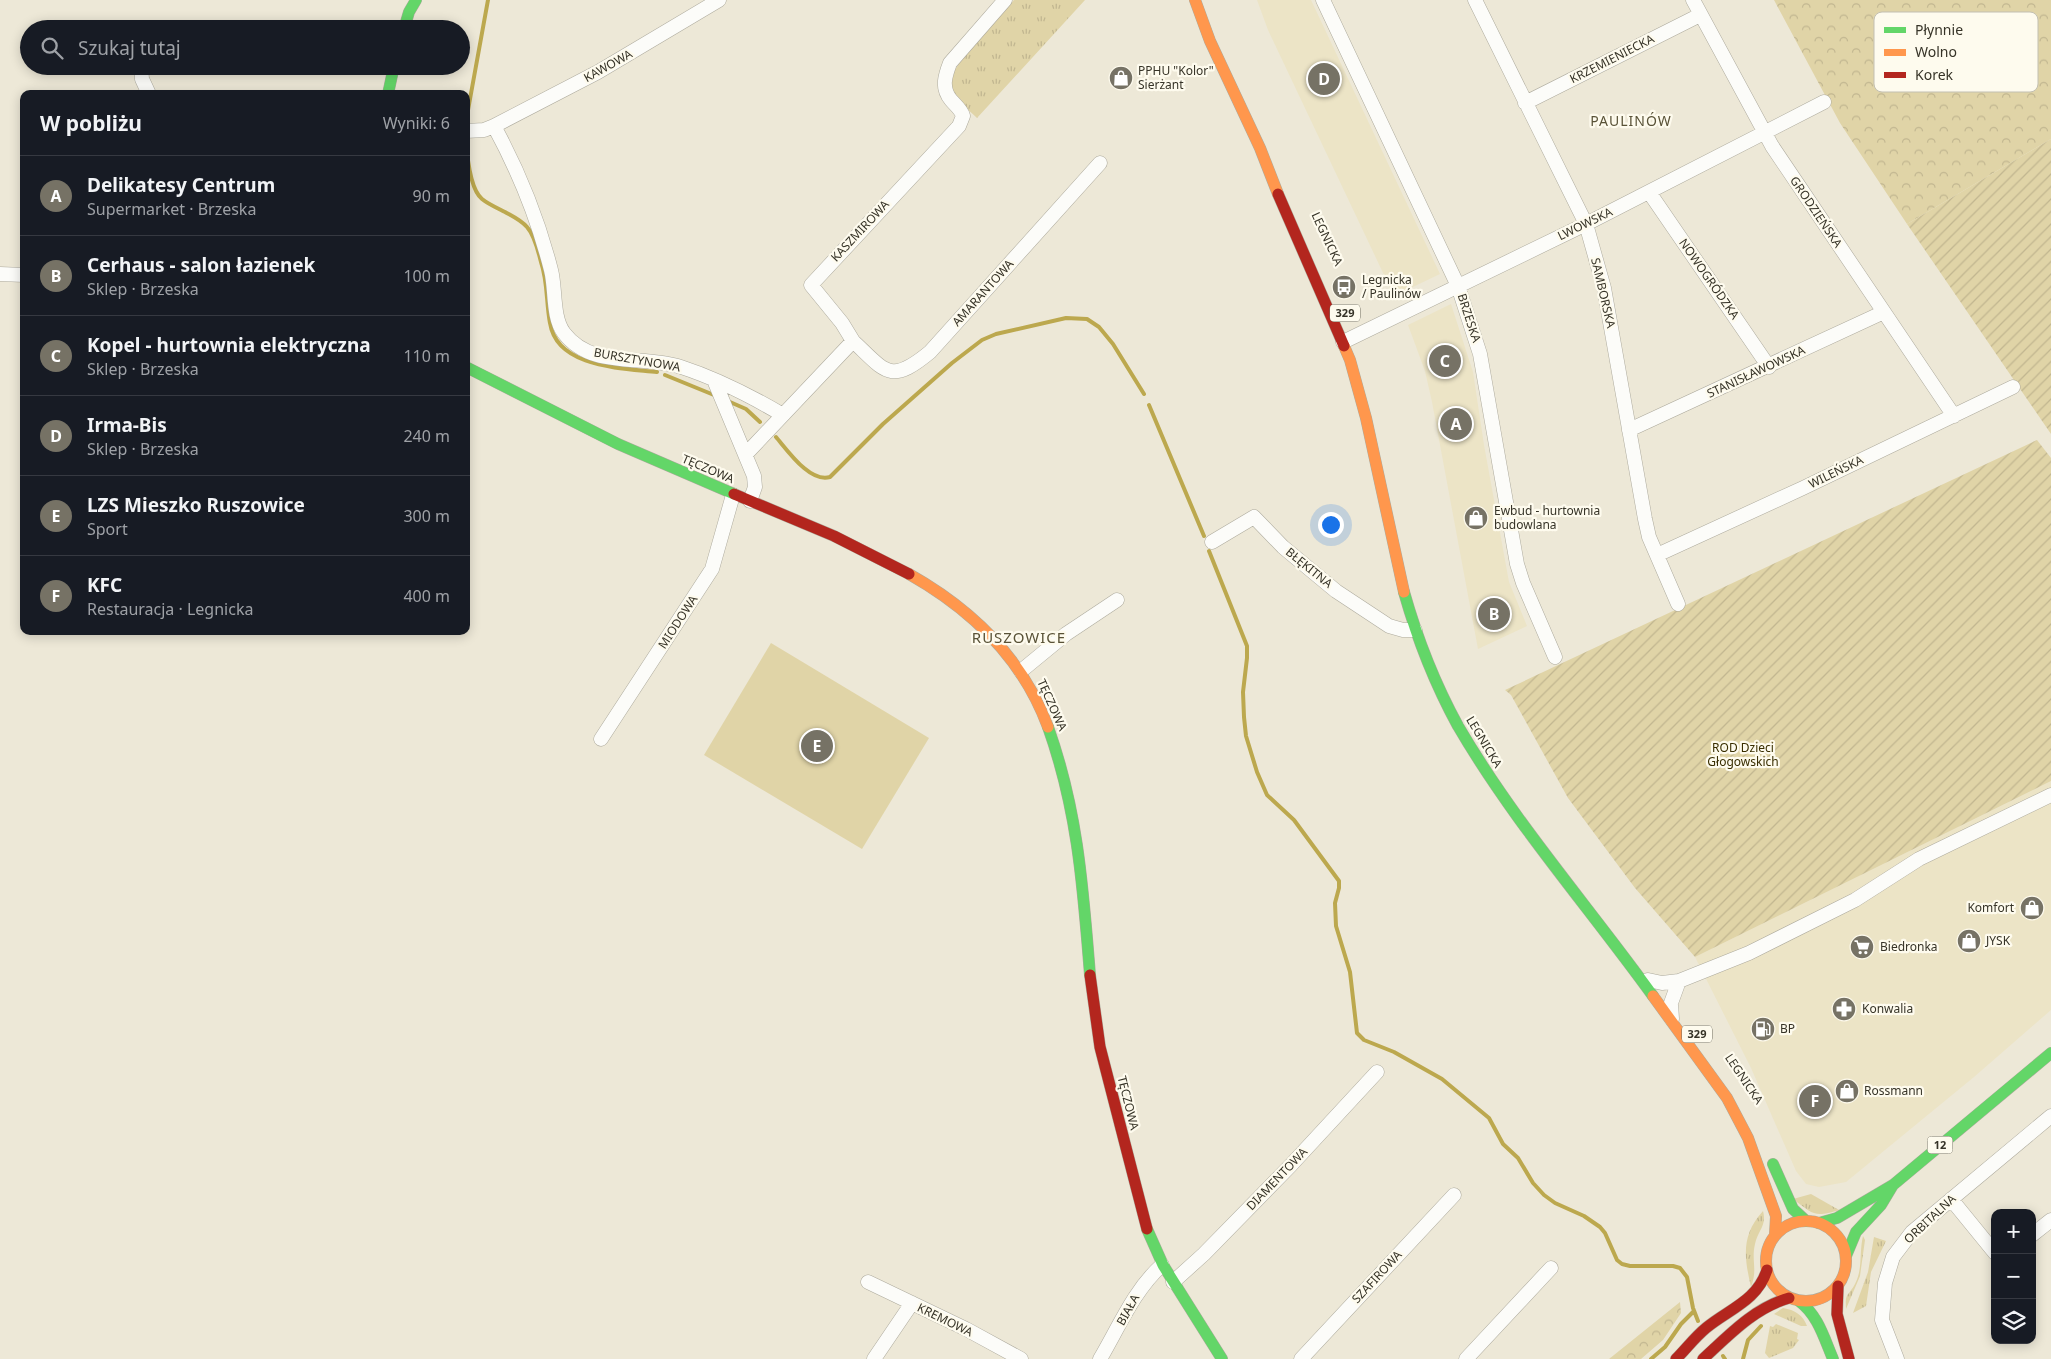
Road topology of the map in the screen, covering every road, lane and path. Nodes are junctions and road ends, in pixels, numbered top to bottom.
1 (416, 0) edge
2 (719, 0) edge
3 (1005, 0) edge
4 (1195, 0) edge
5 (1323, 0) edge
6 (1476, 0) edge
7 (1693, 0) edge
8 (1700, 15) junction
9 (407, 20) edge
10 (142, 75) edge
11 (392, 75) edge
12 (147, 90) edge
13 (389, 90) edge
14 (1824, 102) dead end
15 (1525, 103) junction
16 (494, 126) junction
17 (470, 131) edge
18 (1765, 132) junction
19 (1260, 148) junction
20 (1100, 163) dead end
21 (1649, 192) junction
22 (1294, 202) dead end
23 (1586, 224) junction
24 (0, 274) edge
25 (20, 275) edge
26 (1458, 286) junction
27 (1884, 312) junction
28 (1350, 336) junction
29 (853, 341) junction
30 (1360, 350) dead end
31 (1769, 367) junction
32 (470, 369) edge
33 (714, 380) junction
34 (2013, 387) dead end
35 (1377, 411) dead end
36 (783, 415) junction
37 (1954, 416) junction
38 (1628, 430) junction
39 (746, 454) junction
40 (1383, 493) junction
41 (733, 495) junction
42 (750, 501) junction
43 (1212, 542) dead end
44 (1657, 555) junction
45 (1117, 600) dead end
46 (1678, 604) dead end
47 (1416, 630) junction
48 (1555, 656) dead end
49 (1021, 671) junction
50 (601, 739) dead end
51 (2051, 795) edge
52 (1633, 968) junction
53 (1648, 980) junction
54 (1679, 981) junction
55 (1671, 1003) junction
56 (1679, 1022) junction
57 (2051, 1053) edge
58 (1377, 1072) dead end
59 (2051, 1116) edge
60 (1769, 1154) dead end
61 (1892, 1185) junction
62 (1454, 1194) dead end
63 (1950, 1199) junction
64 (2051, 1220) edge
65 (1806, 1221) junction
66 (1819, 1223) junction
67 (2036, 1232) edge
68 (1775, 1235) junction
69 (1991, 1248) edge
70 (1846, 1256) junction
71 (1162, 1265) junction
72 (1551, 1268) dead end
73 (1767, 1270) junction
74 (868, 1282) dead end
75 (1173, 1282) junction
76 (1838, 1286) junction
77 (1794, 1299) junction
78 (912, 1303) junction
79 (874, 1359) edge
80 (1021, 1359) edge
81 (1100, 1359) edge
82 (1222, 1359) edge
83 (1301, 1359) edge
84 (1466, 1359) edge
85 (1676, 1359) edge
86 (1703, 1359) edge
87 (1833, 1359) edge
88 (1849, 1359) edge
89 (1897, 1359) edge

1 - 9 main road
2 - 16 street, KAWOWA
3 - 29 street, KASZMIROWA
4 - 19 main road, LEGNICKA / 329
5 - 26 street, BRZESKA
6 - 15 street, SAMBORSKA
7 - 8 street, GRODZIEŃSKA
8 - 15 street, KRZEMIENIECKA
8 - 18 street, GRODZIEŃSKA
10 - 12 street
11 - 13 main road
14 - 18 street, LWOWSKA
15 - 23 street, SAMBORSKA
16 - 17 street
16 - 33 street, BURSZTYNOWA
18 - 21 street, LWOWSKA
18 - 27 street, GRODZIEŃSKA
19 - 22 main road, LEGNICKA / 329
19 - 28 main road, LEGNICKA / 329
20 - 29 street, AMARANTOWA
21 - 23 street, LWOWSKA
21 - 31 street, NOWOGRÓDZKA
23 - 26 street, LWOWSKA
23 - 38 street, SAMBORSKA
24 - 25 street
26 - 28 street, LWOWSKA
26 - 48 street, BRZESKA
27 - 31 street, STANISŁAWOWSKA
27 - 37 street, GRODZIEŃSKA
28 - 30 main road, LEGNICKA / 329
28 - 40 main road, LEGNICKA / 329
29 - 36 street
31 - 38 street, STANISŁAWOWSKA
32 - 41 main road, TĘCZOWA
33 - 36 street, BURSZTYNOWA
33 - 39 street
34 - 37 street, WILEŃSKA
35 - 40 main road, LEGNICKA / 329
36 - 39 street
37 - 44 street, WILEŃSKA
38 - 44 street, SAMBORSKA
39 - 42 street
40 - 47 main road, LEGNICKA / 329
41 - 42 main road, TĘCZOWA
41 - 50 street, MIODOWA
42 - 49 main road, TĘCZOWA
43 - 47 street, BŁĘKITNA
44 - 46 street, SAMBORSKA
45 - 49 street
47 - 52 main road, LEGNICKA / 329
49 - 71 main road, TĘCZOWA
51 - 54 street
52 - 53 main road, LEGNICKA / 329
52 - 56 main road, LEGNICKA / 329
53 - 54 street
53 - 55 main road, LEGNICKA / 329
54 - 55 street
55 - 56 street
56 - 68 main road, LEGNICKA / 329
57 - 61 main road, 12
58 - 75 street, DIAMENTOWA
59 - 63 street, ORBITALNA
60 - 65 main road
61 - 66 main road, 12
61 - 70 main road, 12
62 - 83 street, SZAFIROWA
63 - 69 street
63 - 89 street, ORBITALNA
64 - 67 street
65 - 66 main road, 12
65 - 68 main road, 12
66 - 70 main road, 12
68 - 73 main road
70 - 76 main road, 12
71 - 75 main road, TĘCZOWA
71 - 81 street, BIAŁA
72 - 84 street
73 - 77 main road
73 - 85 main road
74 - 78 street, KREMOWA
75 - 82 main road, TĘCZOWA
76 - 77 main road
76 - 88 main road, 12
77 - 86 main road
77 - 87 main road
78 - 79 street
78 - 80 street, KREMOWA

